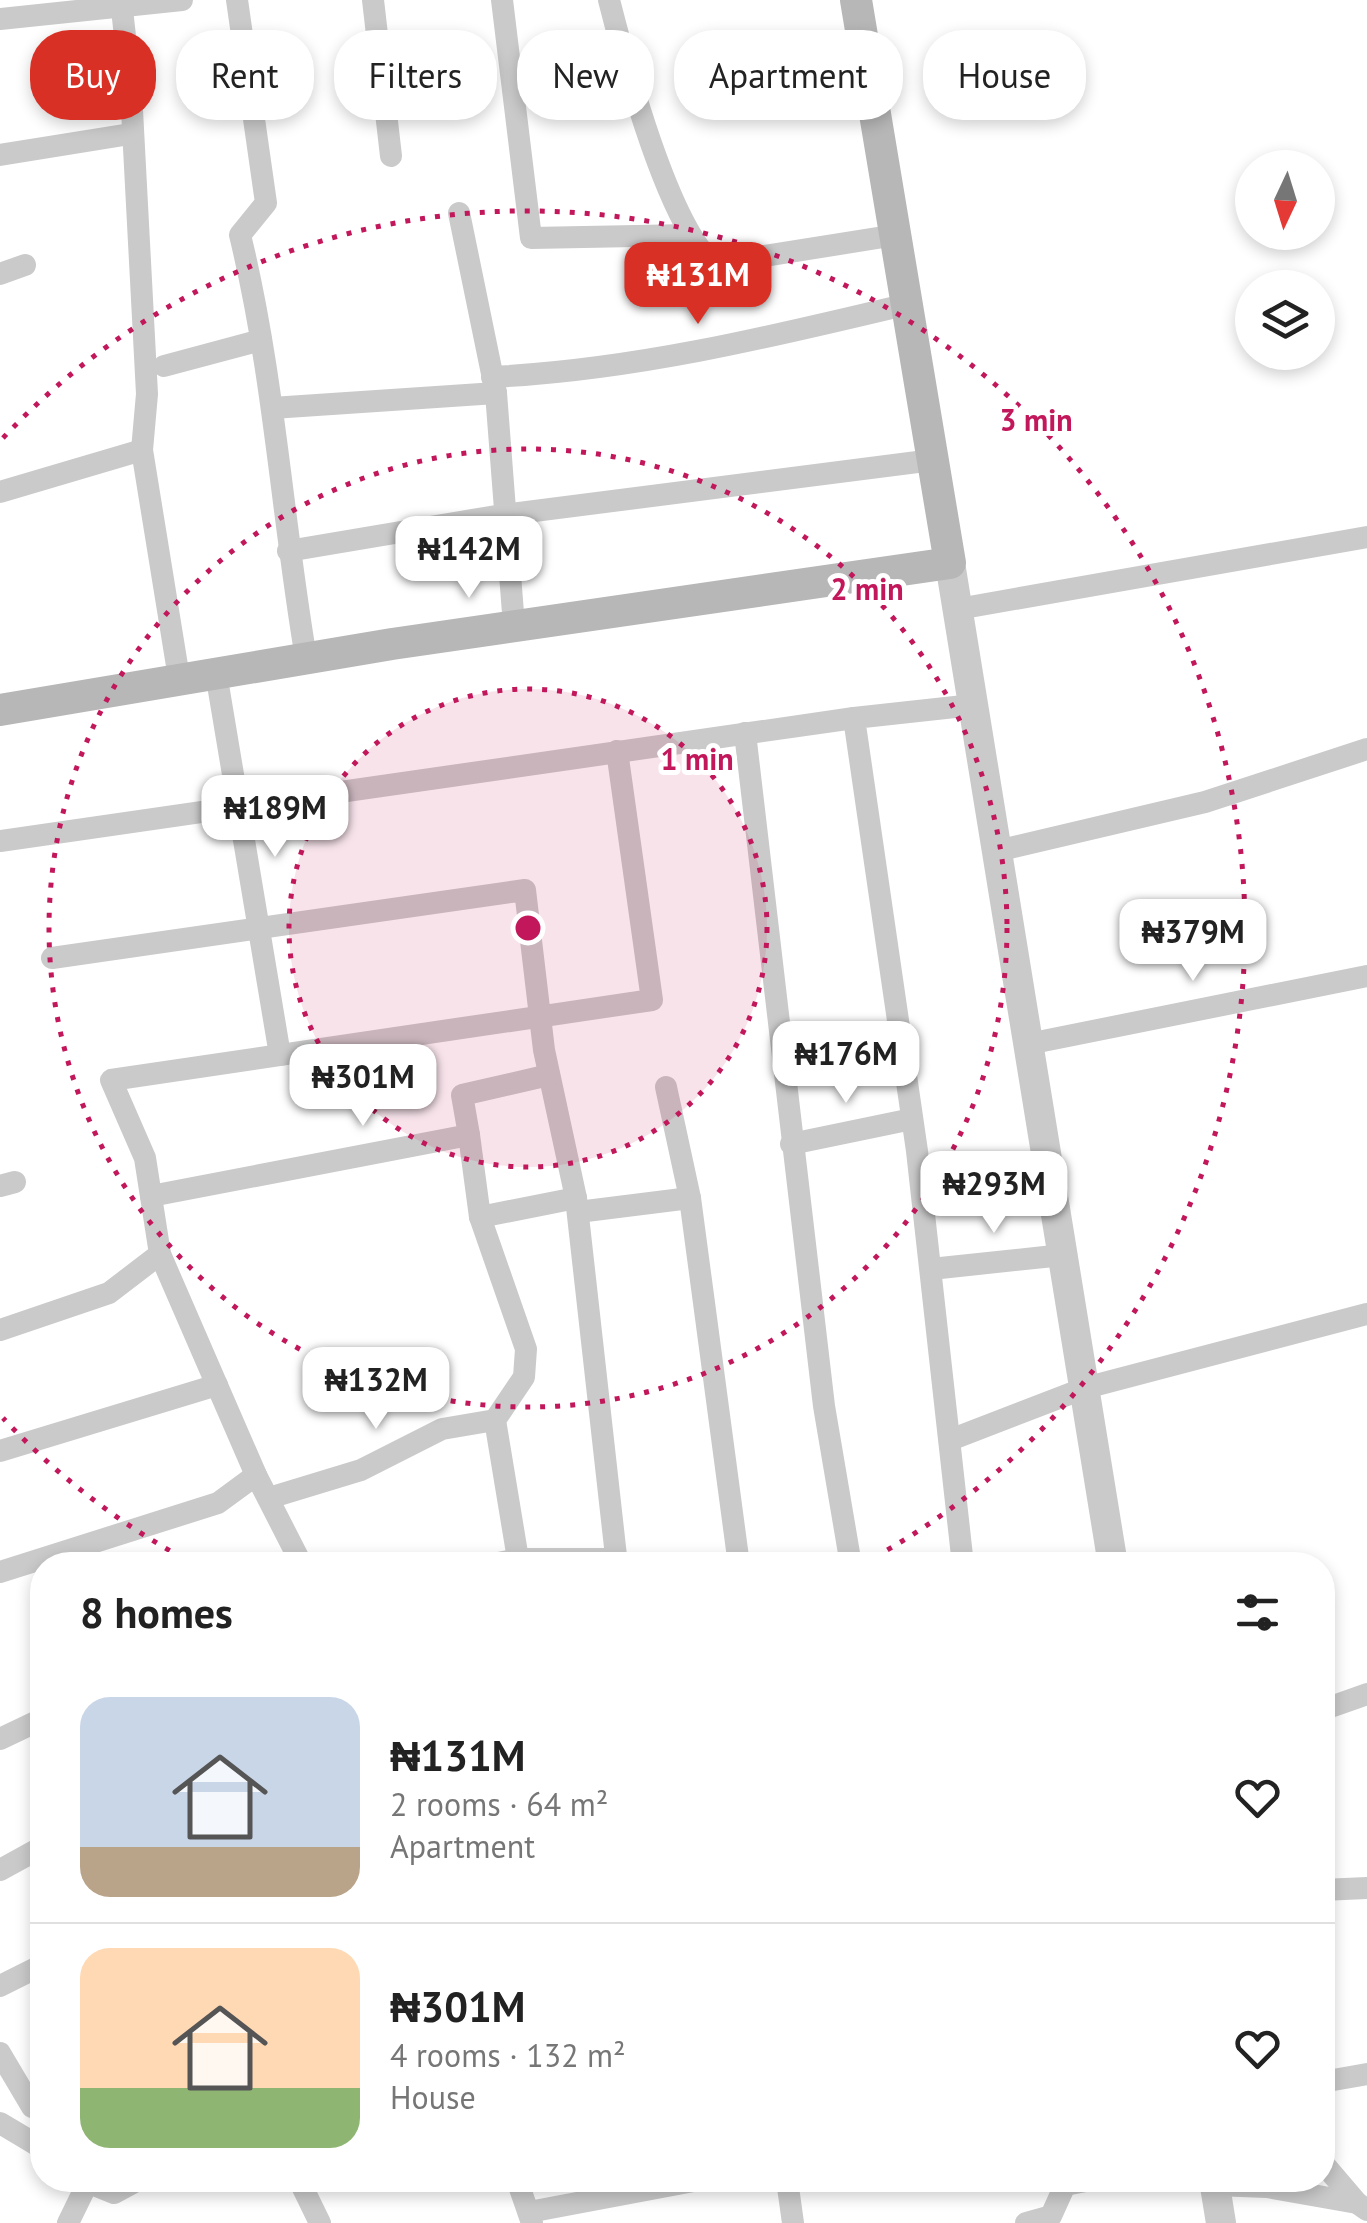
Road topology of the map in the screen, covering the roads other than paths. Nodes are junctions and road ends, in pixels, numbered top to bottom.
1 (182, 0) edge
2 (237, 0) edge
3 (373, 0) edge
4 (502, 0) edge
5 (609, 0) edge
6 (856, 0) edge
7 (121, 4) edge
8 (0, 18) edge
9 (130, 134) junction
10 (0, 154) edge
11 (391, 156) dead end
12 (458, 213) dead end
13 (690, 235) junction
14 (896, 235) junction
15 (25, 265) dead end
16 (0, 274) edge
17 (908, 304) junction
18 (261, 340) junction
19 (164, 366) dead end
20 (494, 385) junction
21 (272, 408) junction
22 (142, 450) junction
23 (933, 460) junction
24 (0, 492) edge
25 (504, 516) junction
26 (1367, 537) edge
27 (288, 551) junction
28 (950, 563) junction
29 (958, 609) junction
30 (514, 626) junction
31 (306, 658) junction
32 (216, 673) junction
33 (179, 678) junction
34 (973, 705) junction
35 (0, 710) edge
36 (854, 718) junction
37 (745, 733) junction
38 (1367, 749) edge
39 (617, 751) junction
40 (238, 804) junction
41 (0, 841) edge
42 (997, 851) junction
43 (260, 928) junction
44 (52, 958) dead end
45 (1367, 976) edge
46 (540, 1018) junction
47 (1028, 1044) junction
48 (280, 1056) junction
49 (549, 1075) junction
50 (666, 1087) dead end
51 (912, 1119) junction
52 (468, 1136) junction
53 (791, 1144) junction
54 (151, 1196) junction
55 (690, 1198) junction
56 (577, 1205) junction
57 (480, 1216) junction
58 (160, 1254) junction
59 (1063, 1254) junction
60 (931, 1269) junction
61 (1367, 1314) edge
62 (0, 1330) edge
63 (217, 1384) junction
64 (1084, 1388) junction
65 (495, 1420) junction
66 (950, 1440) junction
67 (0, 1450) edge
68 (256, 1475) junction
69 (269, 1498) junction
70 (63, 1552) edge
71 (296, 1552) edge
72 (517, 1552) edge
73 (615, 1552) edge
74 (737, 1552) edge
75 (850, 1552) edge
76 (962, 1552) edge
77 (1112, 1552) edge
78 (30, 1563) edge
79 (0, 1572) edge
80 (1367, 1694) edge
81 (1335, 1705) edge
82 (30, 1729) edge
83 (0, 1739) edge
84 (30, 1853) edge
85 (0, 1870) edge
86 (1367, 1888) edge
87 (1335, 1889) edge
88 (30, 1972) edge
89 (0, 1986) edge
90 (0, 2052) edge
91 (1367, 2074) edge
92 (1335, 2080) edge
93 (30, 2094) edge
94 (30, 2107) edge
95 (30, 2141) edge
96 (1335, 2176) edge
97 (82, 2192) edge
98 (86, 2192) edge
99 (304, 2192) edge
100 (521, 2192) edge
101 (646, 2192) edge
102 (789, 2192) edge
103 (1061, 2192) edge
104 (1066, 2192) edge
105 (1216, 2192) edge
106 (1292, 2192) edge
107 (1362, 2206) edge
108 (531, 2218) edge
109 (68, 2223) edge
110 (84, 2223) edge
111 (320, 2223) edge
112 (793, 2223) edge
113 (1026, 2223) edge
114 (1071, 2223) edge
115 (1221, 2223) edge

1 - 7 street
2 - 18 street
3 - 11 street
4 - 13 street
5 - 13 street
6 - 14 main road
7 - 8 street
7 - 9 street
9 - 10 street
9 - 22 street
12 - 20 street
13 - 14 street
14 - 17 main road
15 - 16 street
17 - 20 street
17 - 23 main road
18 - 19 street
18 - 21 street
20 - 21 street
20 - 25 street
21 - 27 street
22 - 24 street
22 - 33 street
23 - 25 street
23 - 28 main road
25 - 27 street
25 - 30 street
26 - 29 street
27 - 31 street
28 - 29 street
28 - 30 main road
29 - 34 street
30 - 31 main road
31 - 32 main road
32 - 33 main road
32 - 40 street
33 - 35 main road
34 - 36 street
34 - 42 street
36 - 37 street
36 - 51 street
37 - 39 street
37 - 53 street
38 - 42 street
39 - 40 street
39 - 46 street
40 - 41 street
40 - 43 street
42 - 47 street
43 - 44 street
43 - 46 street
43 - 48 street
45 - 47 street
46 - 48 street
46 - 49 street
47 - 59 street
48 - 54 street
49 - 52 street
49 - 56 street
50 - 55 street
51 - 53 street
51 - 60 street
52 - 54 street
52 - 57 street
53 - 75 street
54 - 58 street
55 - 56 street
55 - 74 street
56 - 57 street
56 - 73 street
57 - 65 street
58 - 62 street
58 - 63 street
59 - 60 street
59 - 64 street
60 - 66 street
61 - 64 street
63 - 67 street
63 - 68 street
64 - 66 street
64 - 77 street
65 - 69 street
65 - 72 street
66 - 76 street
68 - 69 street
68 - 70 street
69 - 71 street
78 - 79 street
80 - 81 street
82 - 83 street
84 - 85 street
86 - 87 street
88 - 89 street
90 - 93 street
91 - 92 street
94 - 95 street
96 - 107 street
97 - 109 street
98 - 110 street
99 - 111 street
100 - 108 street
101 - 108 street
102 - 112 street
103 - 113 street
104 - 114 street
105 - 115 street
106 - 107 street

